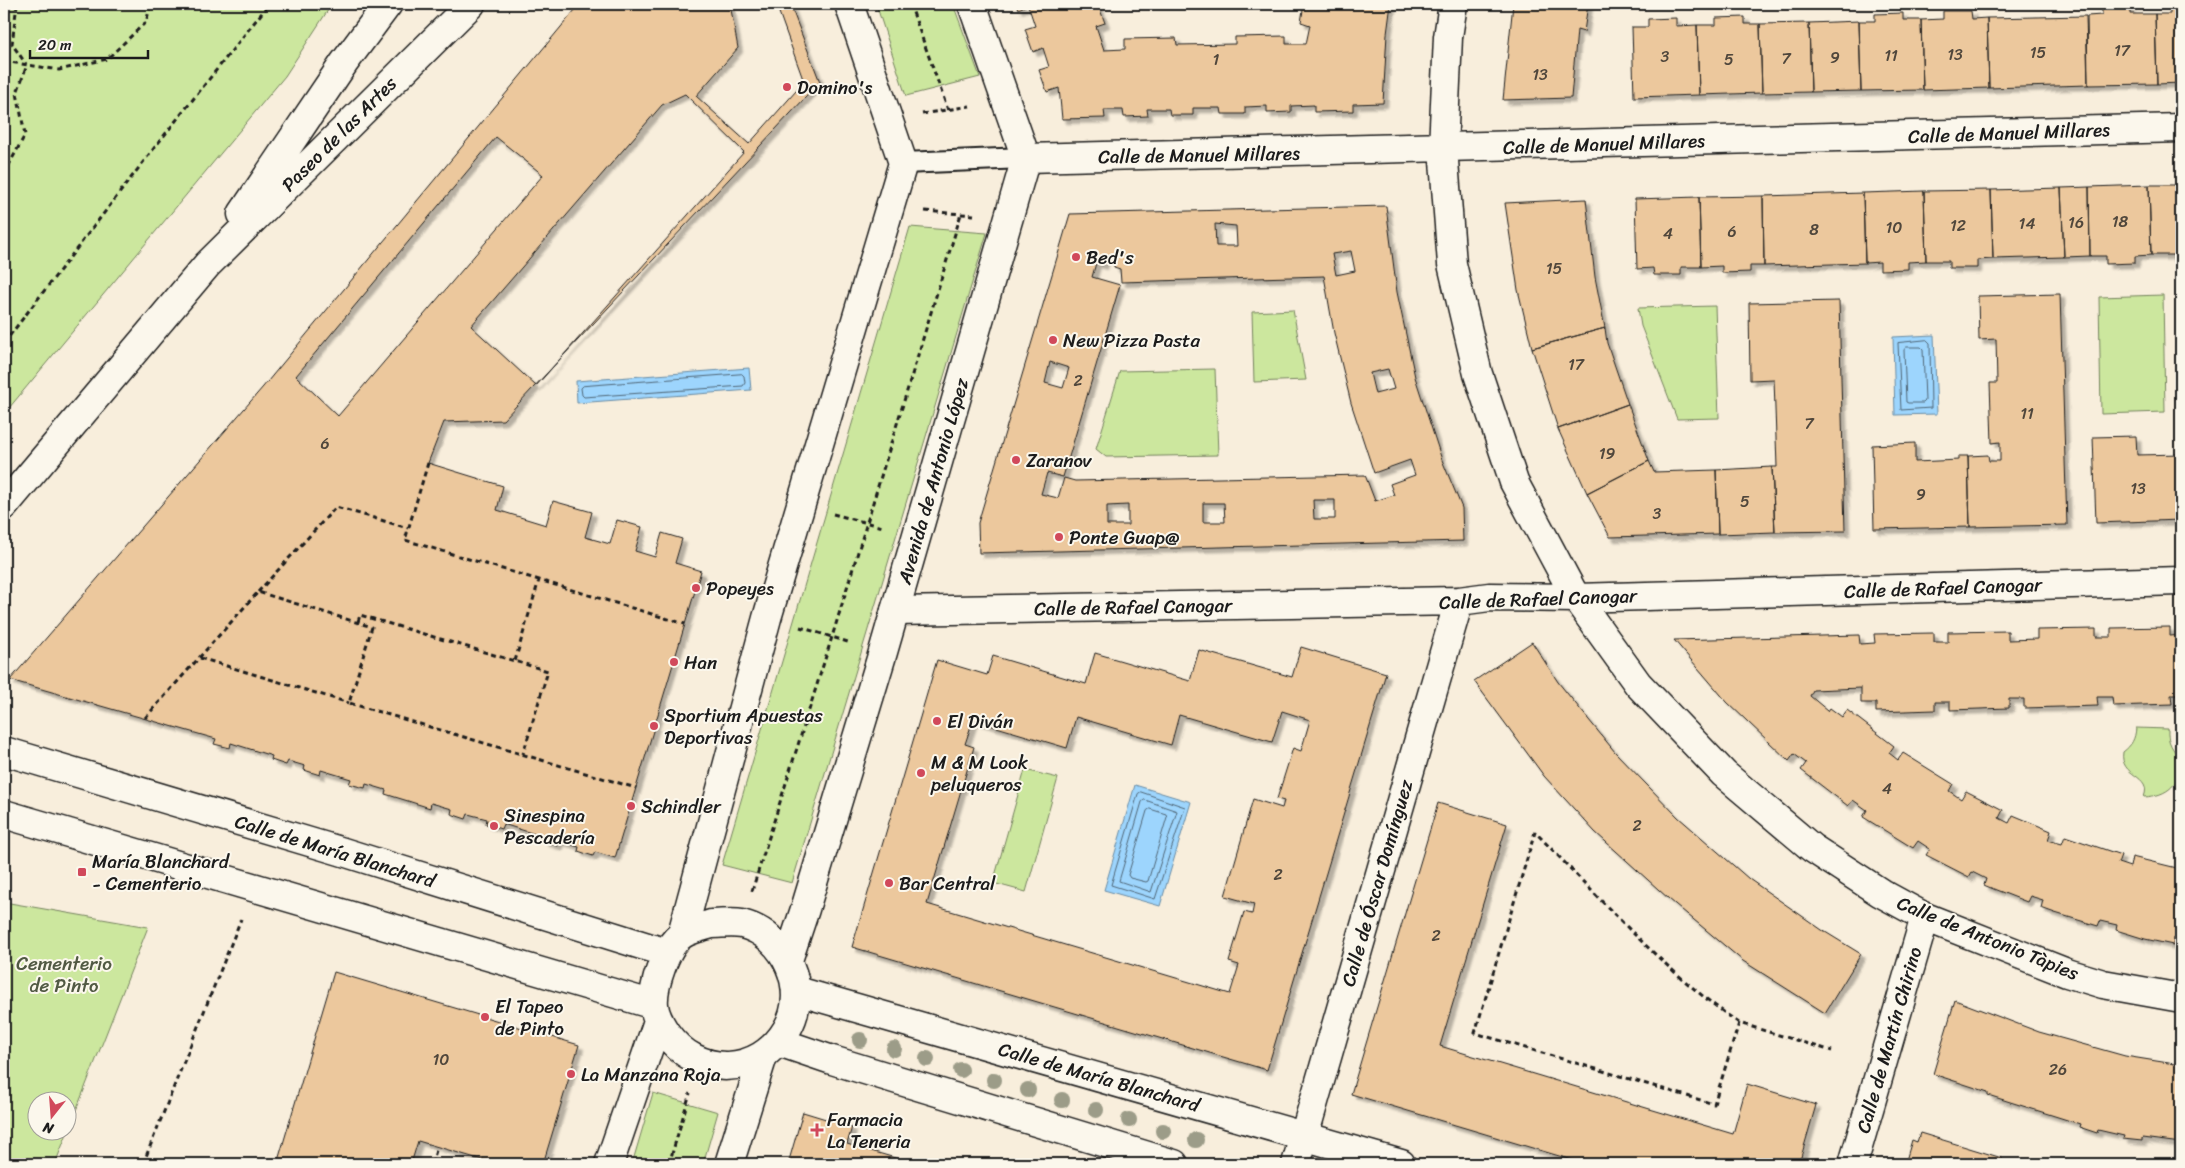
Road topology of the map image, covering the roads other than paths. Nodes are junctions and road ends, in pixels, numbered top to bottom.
1 (388, 4) edge
2 (471, 4) edge
3 (849, 4) edge
4 (972, 4) edge
5 (1454, 4) edge
6 (2181, 128) edge
7 (1443, 148) junction
8 (1026, 158) junction
9 (903, 163) junction
10 (207, 265) junction
11 (4, 506) edge
12 (2181, 581) edge
13 (1576, 598) junction
14 (1459, 601) junction
15 (895, 611) junction
16 (4, 751) edge
17 (4, 814) edge
18 (1925, 916) junction
19 (674, 943) junction
20 (788, 960) junction
21 (797, 991) junction
22 (2181, 998) edge
23 (656, 1013) junction
24 (771, 1049) junction
25 (1304, 1136) junction
26 (609, 1164) edge
27 (729, 1164) edge
28 (1174, 1164) edge
29 (1296, 1164) edge
30 (1401, 1164) edge
31 (1852, 1164) edge

1 - 10 street, Paseo de las Artes
2 - 10 street, Paseo de las Artes
3 - 9 street
4 - 8 street
5 - 7 street, Calle de Antonio Tàpies
6 - 7 street, Calle de Manuel Millares
7 - 8 street, Calle de Manuel Millares
7 - 13 street, Calle de Antonio Tàpies
8 - 9 lane
8 - 15 street, Avenida de Antonio López
9 - 19 street
10 - 11 street, Paseo de las Artes
12 - 13 street, Calle de Rafael Canogar
13 - 14 street, Calle de Rafael Canogar
13 - 18 street, Calle de Antonio Tàpies
14 - 15 street, Calle de Rafael Canogar
14 - 25 street, Calle de Óscar Domínguez
15 - 20 street, Avenida de Antonio López
16 - 19 street, Calle de María Blanchard
17 - 23 street
18 - 22 street, Calle de Antonio Tàpies
18 - 31 street, Calle de Martín Chirino
19 - 20 street
19 - 23 street
20 - 21 street
21 - 24 street
21 - 25 street, Calle de María Blanchard
23 - 24 street
23 - 26 street
24 - 27 street
24 - 28 street
25 - 29 street, Calle de Óscar Domínguez
25 - 30 street, Calle de María Blanchard

